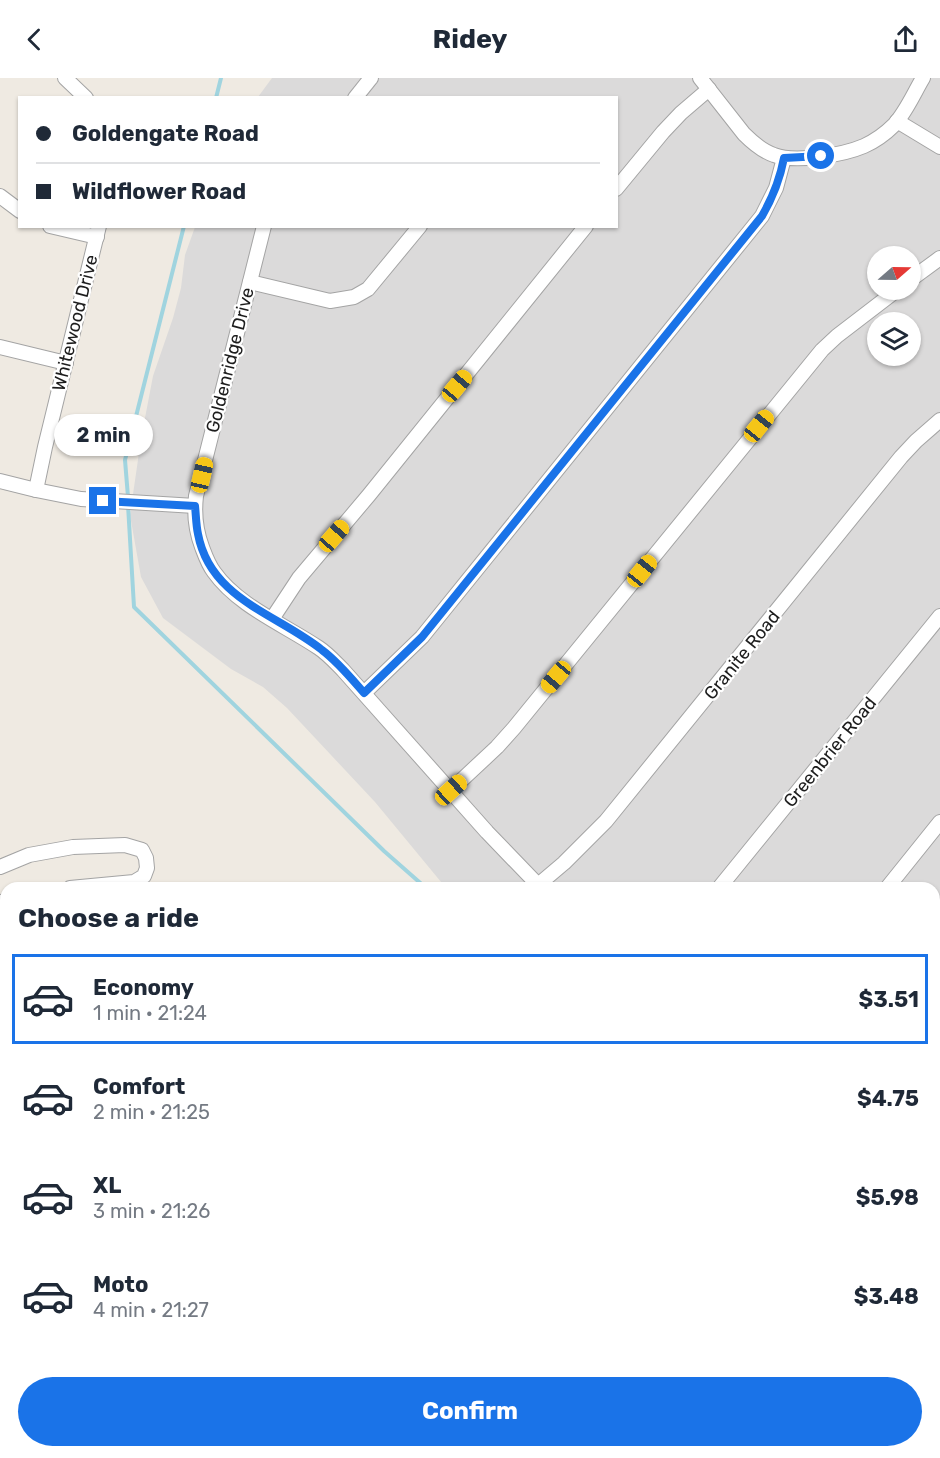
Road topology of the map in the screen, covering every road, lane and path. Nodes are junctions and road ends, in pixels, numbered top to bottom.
1 (65, 78) edge
2 (371, 78) edge
3 (923, 78) edge
4 (705, 83) edge
5 (84, 96) edge
6 (357, 96) edge
7 (897, 121) junction
8 (940, 147) edge
9 (784, 158) junction
10 (618, 187) edge
11 (0, 196) edge
12 (18, 210) edge
13 (66, 228) edge
14 (264, 228) edge
15 (418, 228) edge
16 (584, 228) edge
17 (98, 232) edge
18 (940, 258) edge
19 (921, 272) edge
20 (250, 282) junction
21 (884, 300) edge
22 (0, 347) edge
23 (66, 363) junction
24 (940, 420) edge
25 (0, 482) edge
26 (36, 490) junction
27 (195, 506) junction
28 (940, 616) edge
29 (272, 618) junction
30 (364, 693) junction
31 (451, 790) junction
32 (940, 822) edge
33 (0, 867) edge
34 (134, 882) edge
35 (535, 882) edge
36 (544, 882) edge
37 (724, 882) edge
38 (892, 882) edge

1 - 5 street
2 - 6 street
3 - 7 street
4 - 9 street
4 - 10 street
7 - 8 street
7 - 9 street
9 - 30 street
11 - 12 street
13 - 17 street
14 - 20 street, Goldenridge Drive
15 - 20 street
16 - 29 street
17 - 23 street, Whitewood Drive
18 - 19 street
20 - 27 street, Goldenridge Drive
21 - 31 street
22 - 23 street
23 - 26 street, Whitewood Drive
24 - 36 street, Granite Road
25 - 26 street
26 - 27 street
27 - 29 street, Goldenridge Drive
28 - 37 street, Greenbrier Road
29 - 30 street, Goldenridge Drive
30 - 31 street, Goldenridge Drive
31 - 35 street, Goldenridge Drive
32 - 38 street
33 - 34 street

